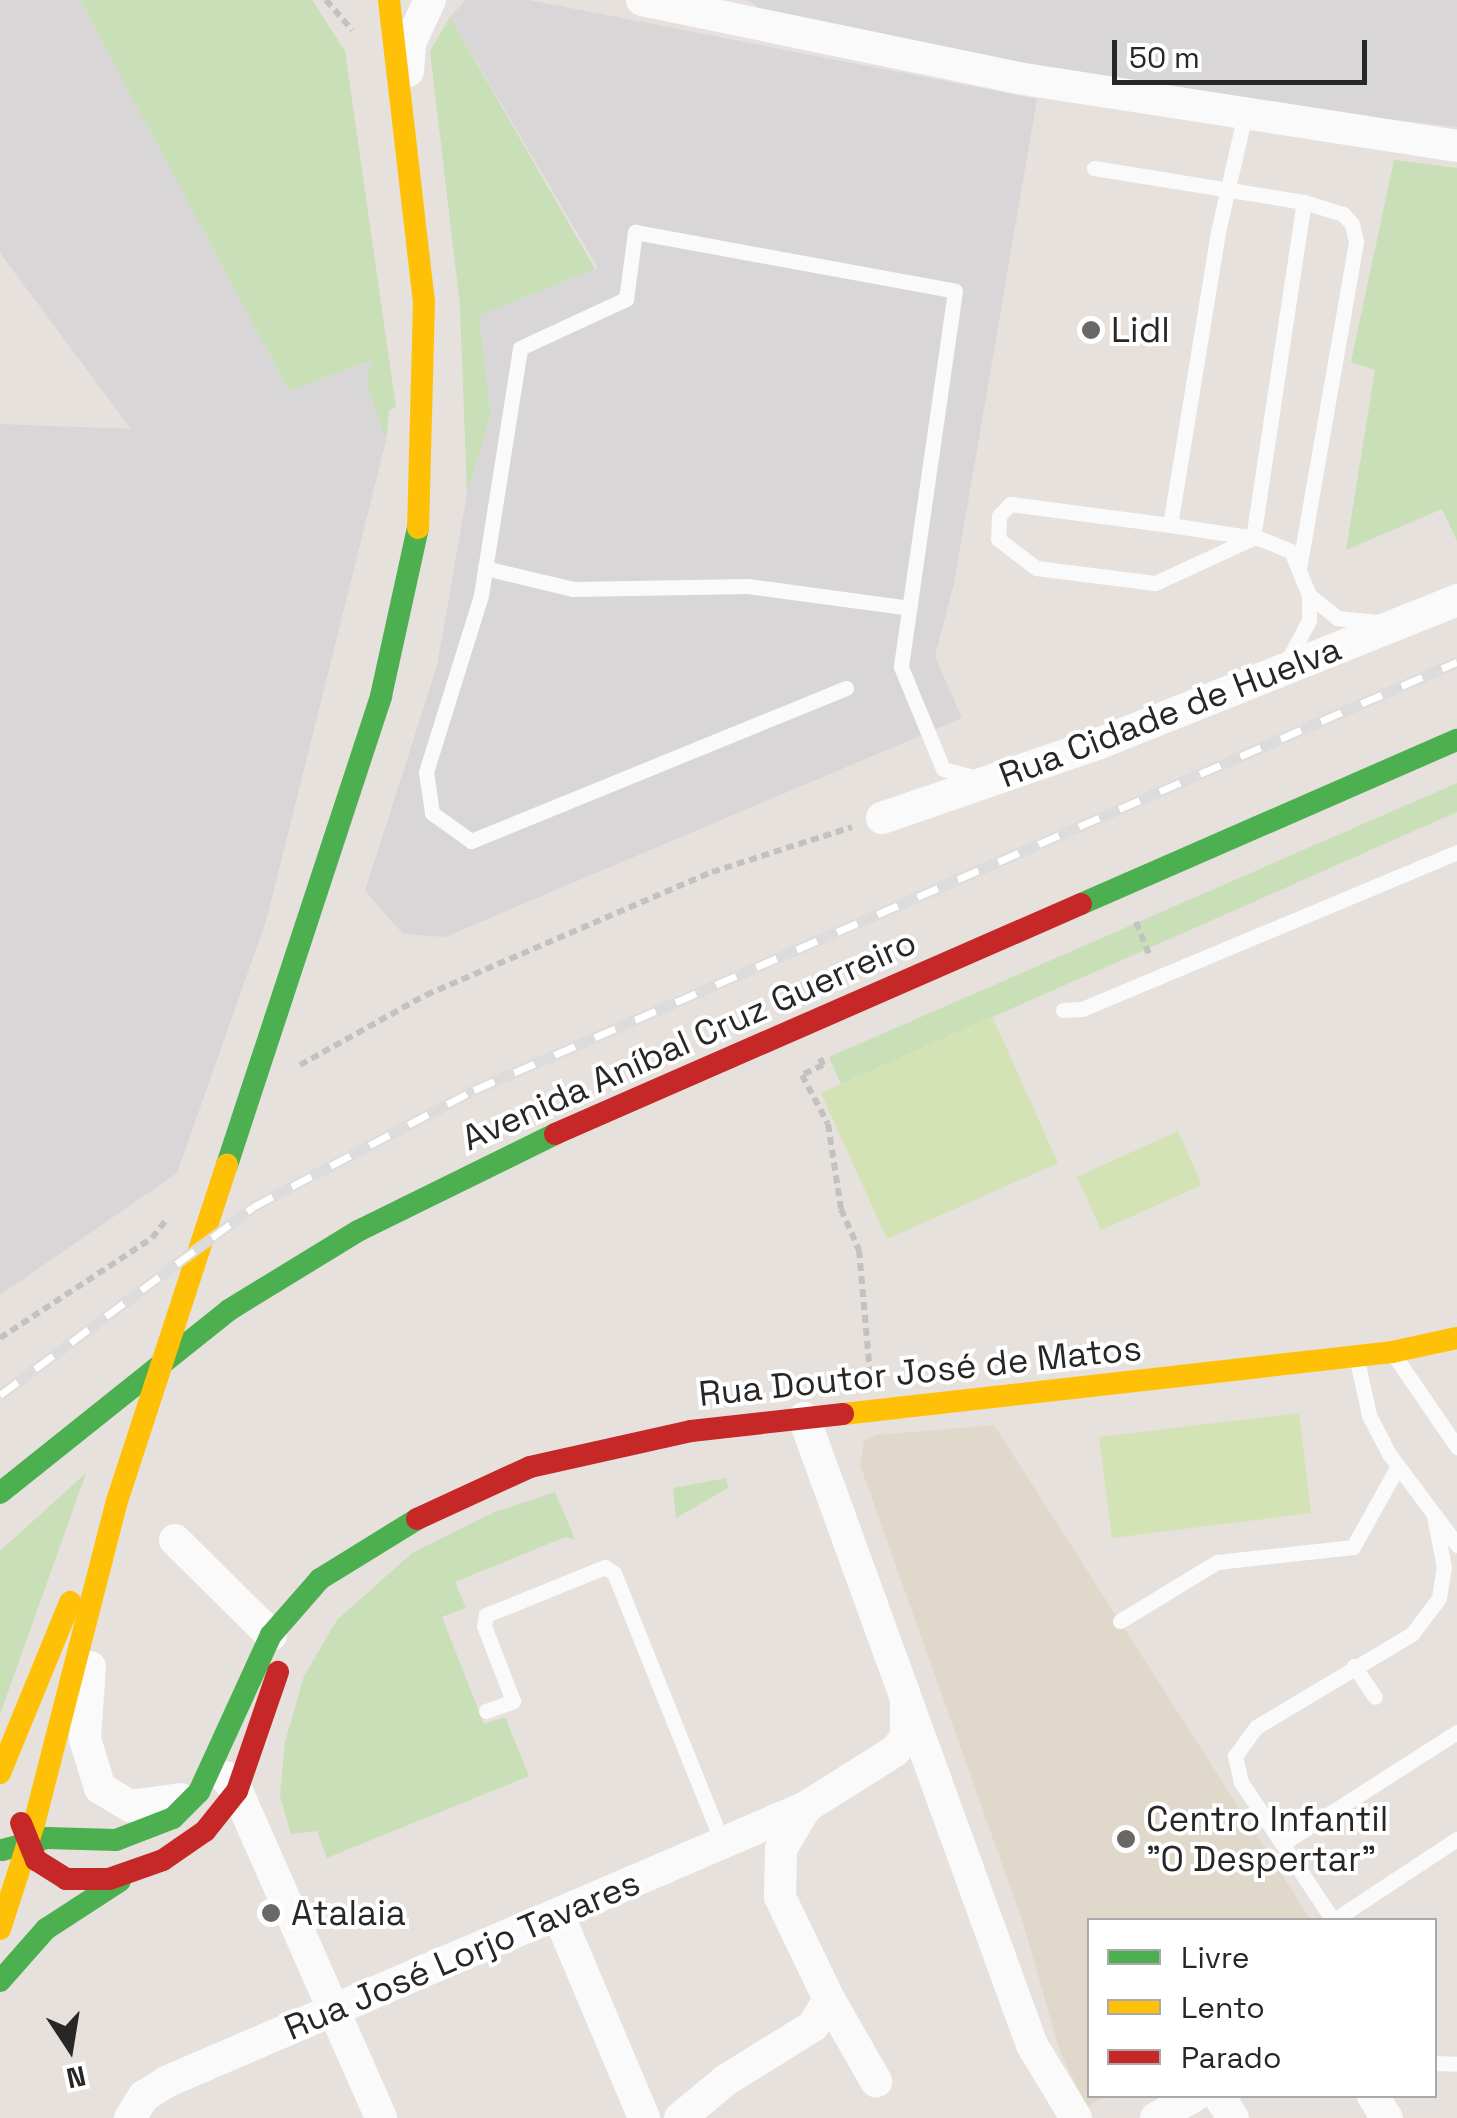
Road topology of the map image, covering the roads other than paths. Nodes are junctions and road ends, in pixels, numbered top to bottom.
1 (389, 0) edge
2 (430, 0) edge
3 (642, 0) edge
4 (404, 110) junction
5 (1244, 114) junction
6 (1457, 146) edge
7 (1094, 168) dead end
8 (1226, 191) junction
9 (1304, 202) junction
10 (1170, 525) junction
11 (1253, 538) junction
12 (486, 568) junction
13 (1299, 570) junction
14 (1309, 594) junction
15 (1457, 600) edge
16 (910, 608) junction
17 (1412, 618) junction
18 (1282, 670) junction
19 (846, 688) dead end
20 (1457, 740) edge
21 (988, 782) junction
22 (882, 818) road end
23 (1457, 852) edge
24 (1063, 1010) dead end
25 (1457, 1338) edge
26 (1392, 1352) junction
27 (1356, 1356) junction
28 (804, 1418) junction
29 (1457, 1447) edge
30 (1398, 1466) junction
31 (0, 1493) edge
32 (118, 1500) junction
33 (1434, 1516) junction
34 (406, 1524) junction
35 (175, 1540) dead end
36 (106, 1545) junction
37 (1457, 1545) edge
38 (69, 1604) junction
39 (1120, 1621) dead end
40 (271, 1635) junction
41 (1354, 1666) junction
42 (1375, 1696) dead end
43 (906, 1700) junction
44 (486, 1711) dead end
45 (1457, 1732) edge
46 (878, 1765) junction
47 (0, 1774) edge
48 (205, 1777) junction
49 (237, 1791) junction
50 (940, 1796) junction
51 (806, 1807) junction
52 (1457, 1839) edge
53 (28, 1842) junction
54 (723, 1844) junction
55 (1282, 1844) junction
56 (0, 1851) edge
57 (164, 1860) junction
58 (780, 1897) junction
59 (558, 1914) junction
60 (1333, 1918) edge
61 (1337, 1918) edge
62 (0, 1929) edge
63 (31, 1944) junction
64 (0, 1966) edge
65 (0, 1981) edge
66 (829, 1998) junction
67 (332, 2010) junction
68 (876, 2081) dead end
69 (1191, 2098) edge
70 (130, 2118) edge
71 (381, 2118) edge
72 (644, 2118) edge
73 (680, 2118) edge
74 (1076, 2118) edge
75 (1156, 2118) edge

1 - 4 street
2 - 4 street
3 - 5 street
4 - 32 street
5 - 6 street
5 - 8 lane
7 - 8 lane
8 - 9 lane
8 - 10 lane
9 - 11 lane
9 - 13 lane
10 - 11 lane
10 - 11 lane
11 - 13 lane
12 - 16 lane
12 - 16 lane
12 - 19 lane
13 - 14 lane
14 - 17 lane
14 - 18 lane
15 - 17 street, Rua Cidade de Huelva
16 - 21 lane
17 - 18 street, Rua Cidade de Huelva
18 - 21 street, Rua Cidade de Huelva
20 - 31 street, Avenida Aníbal Cruz Guerreiro
21 - 22 street, Rua Cidade de Huelva
23 - 24 lane
25 - 26 street, Rua Doutor José de Matos
26 - 27 street, Rua Doutor José de Matos
26 - 29 lane
27 - 28 street, Rua Doutor José de Matos
27 - 30 lane
28 - 34 street, Rua Doutor José de Matos
28 - 43 street
30 - 33 lane
30 - 39 lane
32 - 36 street
32 - 38 street
33 - 37 lane
33 - 41 lane
34 - 40 street
34 - 49 street
35 - 40 street
36 - 48 street
36 - 53 street
38 - 47 street
38 - 53 street
40 - 48 street
41 - 42 lane
41 - 55 lane
43 - 46 street, Rua José Lorjo Tavares
43 - 50 street
44 - 54 lane
45 - 55 lane
46 - 50 street
46 - 51 street, Rua José Lorjo Tavares
48 - 49 street
48 - 53 street
49 - 57 street
49 - 67 street
50 - 74 street
51 - 54 street, Rua José Lorjo Tavares
51 - 58 street, Rua José Lorjo Tavares
52 - 61 lane
53 - 56 street
53 - 57 street
53 - 62 street
54 - 58 street
54 - 59 street, Rua José Lorjo Tavares
55 - 60 lane
57 - 63 street
58 - 66 street, Rua José Lorjo Tavares
59 - 67 street, Rua José Lorjo Tavares
59 - 72 street
63 - 64 street
63 - 65 street
66 - 68 street, Rua José Lorjo Tavares
66 - 73 street
67 - 70 street, Rua José Lorjo Tavares
67 - 71 street
69 - 75 street

